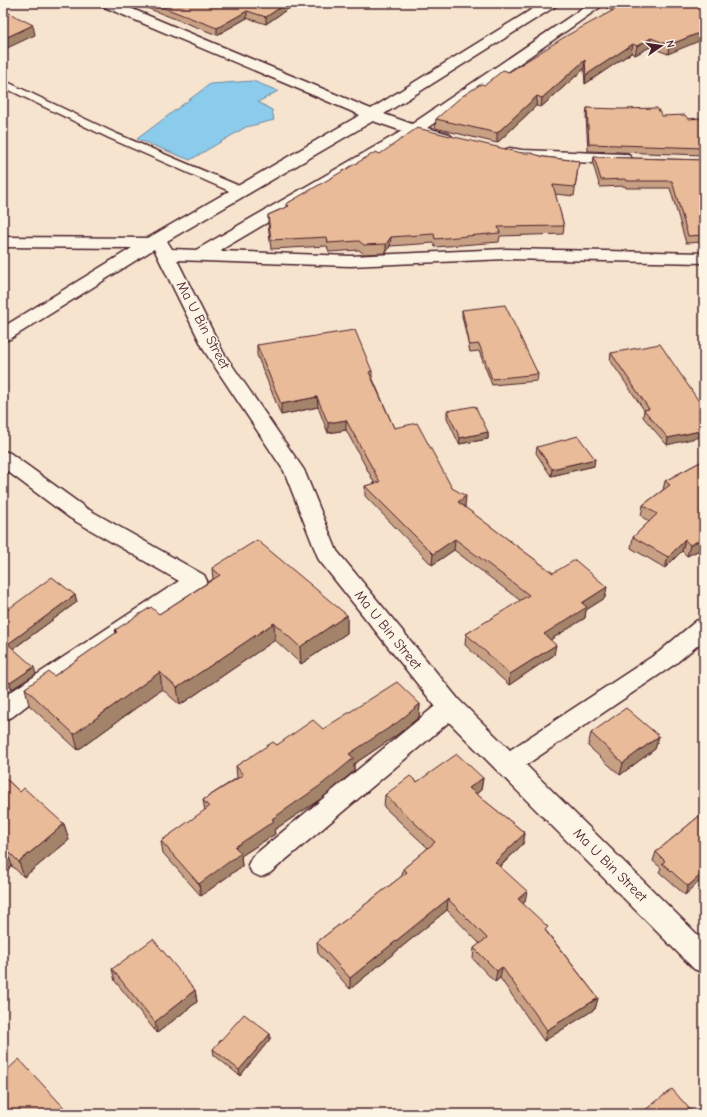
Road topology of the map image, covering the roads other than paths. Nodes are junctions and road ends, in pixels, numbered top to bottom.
1 (107, 3) edge
2 (551, 3) edge
3 (599, 3) edge
4 (3, 83) edge
5 (372, 115) junction
6 (414, 130) junction
7 (458, 140) edge
8 (494, 149) edge
9 (640, 160) edge
10 (240, 191) junction
11 (3, 242) edge
12 (159, 245) junction
13 (198, 256) junction
14 (704, 258) edge
15 (3, 335) edge
16 (3, 458) edge
17 (704, 627) edge
18 (450, 707) junction
19 (3, 710) edge
20 (508, 764) junction
21 (261, 865) dead end
22 (704, 960) edge

1 - 5 street
2 - 5 street
3 - 6 street
4 - 10 lane
5 - 6 street
5 - 10 street
6 - 7 street
6 - 13 street
8 - 9 street
10 - 12 street
11 - 12 street
12 - 13 street
12 - 15 street
12 - 18 street, Ma U Bin Street
13 - 14 street
16 - 19 street
17 - 20 street
18 - 20 street, Ma U Bin Street
18 - 21 street
20 - 22 street, Ma U Bin Street

